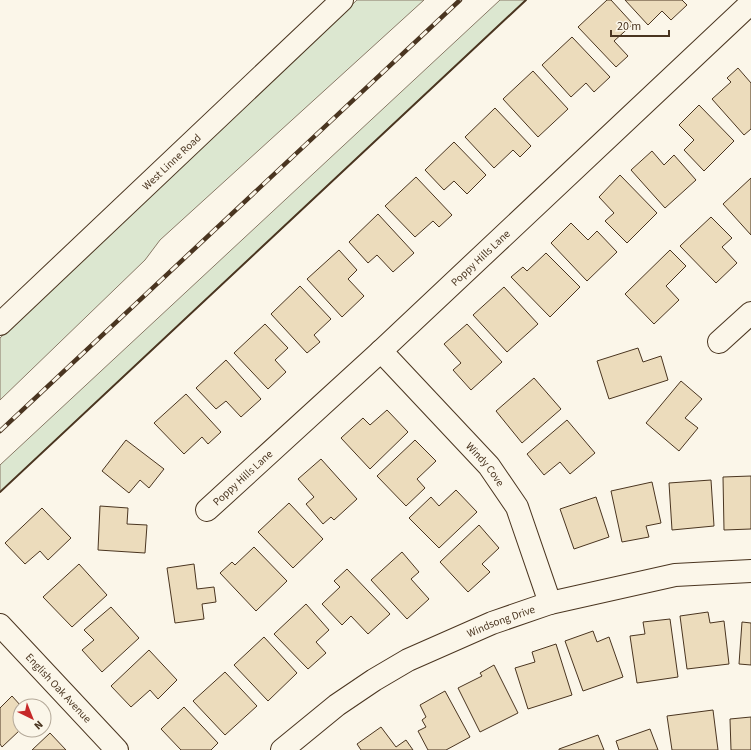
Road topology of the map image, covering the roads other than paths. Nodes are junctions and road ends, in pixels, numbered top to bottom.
1 (342, 0) edge
2 (751, 3) edge
3 (751, 313) edge
4 (0, 324) edge
5 (719, 342) dead end
6 (381, 351) junction
7 (207, 510) dead end
8 (751, 570) edge
9 (550, 602) junction
10 (0, 625) edge
11 (117, 750) edge
12 (282, 750) edge

1 - 4 street, West Linne Road
2 - 6 street, Poppy Hills Lane
3 - 5 street
6 - 7 street, Poppy Hills Lane
6 - 9 street, Windy Cove
8 - 9 street, Windsong Drive
9 - 12 street, Windsong Drive
10 - 11 street, English Oak Avenue

